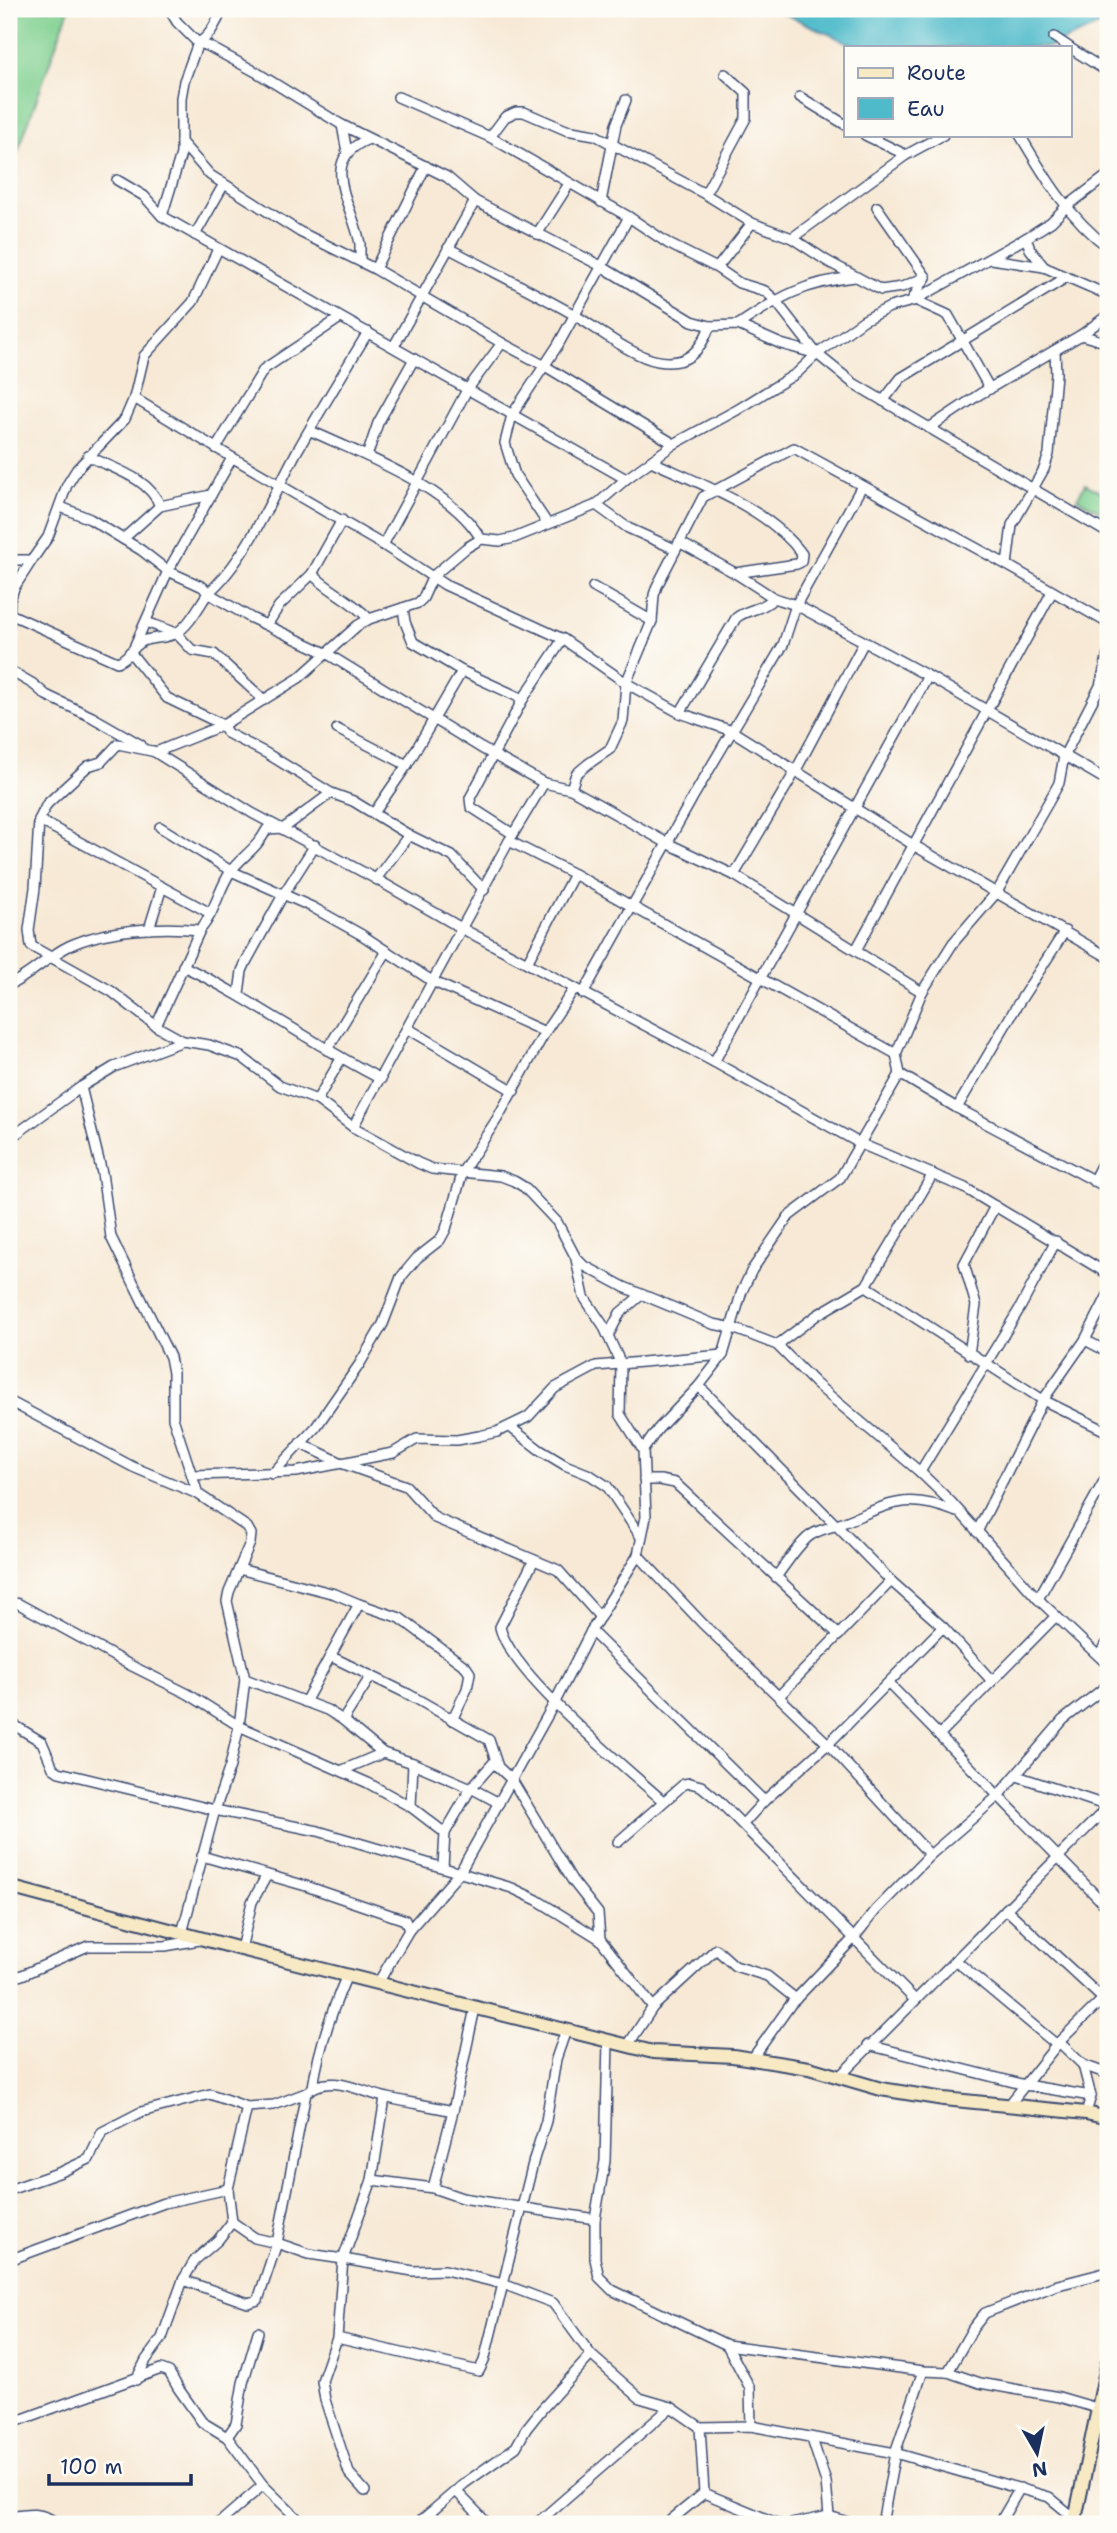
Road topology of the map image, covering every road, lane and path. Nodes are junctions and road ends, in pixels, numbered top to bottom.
1 (169, 9) edge
2 (223, 9) edge
3 (1054, 37) dead end
4 (198, 43) junction
5 (1068, 46) edge
6 (1072, 48) edge
7 (1108, 72) edge
8 (725, 74) dead end
9 (398, 97) dead end
10 (800, 97) dead end
11 (626, 100) dead end
12 (844, 124) edge
13 (342, 125) junction
14 (867, 136) edge
15 (941, 136) edge
16 (1021, 136) edge
17 (490, 137) junction
18 (369, 139) junction
19 (181, 142) junction
20 (613, 143) junction
21 (347, 152) junction
22 (906, 155) junction
23 (426, 166) junction
24 (1108, 175) edge
25 (117, 180) dead end
26 (224, 184) junction
27 (569, 184) junction
28 (705, 194) junction
29 (475, 201) junction
30 (601, 202) junction
31 (877, 206) dead end
32 (1066, 206) junction
33 (162, 216) junction
34 (629, 217) junction
35 (751, 223) junction
36 (537, 234) junction
37 (195, 235) junction
38 (792, 237) junction
39 (1026, 238) junction
40 (1108, 247) edge
41 (448, 248) junction
42 (218, 249) junction
43 (989, 259) junction
44 (360, 260) junction
45 (601, 266) junction
46 (1044, 267) junction
47 (718, 268) junction
48 (375, 269) junction
49 (855, 277) junction
50 (926, 277) junction
51 (1067, 277) junction
52 (1108, 295) edge
53 (423, 297) junction
54 (912, 299) junction
55 (775, 300) junction
56 (574, 315) junction
57 (1108, 315) edge
58 (340, 318) junction
59 (738, 325) junction
60 (710, 326) junction
61 (368, 332) junction
62 (1081, 335) junction
63 (962, 339) junction
64 (502, 343) junction
65 (1108, 343) edge
66 (394, 346) junction
67 (1055, 351) junction
68 (817, 354) junction
69 (414, 359) junction
70 (545, 366) junction
71 (990, 389) junction
72 (467, 390) junction
73 (134, 398) junction
74 (883, 401) junction
75 (512, 415) junction
76 (929, 428) junction
77 (311, 430) junction
78 (674, 444) junction
79 (216, 448) junction
80 (88, 456) junction
81 (368, 456) junction
82 (232, 458) junction
83 (651, 461) junction
84 (626, 479) junction
85 (417, 482) junction
86 (280, 485) junction
87 (862, 486) junction
88 (714, 490) junction
89 (1032, 490) junction
90 (211, 495) junction
91 (596, 505) junction
92 (160, 506) junction
93 (61, 507) junction
94 (342, 520) junction
95 (547, 523) junction
96 (1108, 533) edge
97 (123, 539) junction
98 (481, 539) junction
99 (383, 545) junction
100 (677, 546) junction
101 (32, 559) junction
102 (9, 560) edge
103 (1007, 565) junction
104 (168, 571) junction
105 (735, 573) junction
106 (312, 574) junction
107 (433, 576) junction
108 (593, 587) dead end
109 (1052, 592) junction
110 (208, 593) junction
111 (774, 598) junction
112 (796, 605) junction
113 (403, 608) junction
114 (10, 614) edge
115 (369, 619) junction
116 (652, 621) junction
117 (146, 622) junction
118 (1108, 623) edge
119 (9, 625) edge
120 (267, 625) junction
121 (176, 634) junction
122 (563, 639) junction
123 (864, 642) junction
124 (132, 650) junction
125 (326, 653) junction
126 (1108, 654) edge
127 (9, 670) edge
128 (462, 671) junction
129 (928, 676) junction
130 (626, 683) junction
131 (1104, 688) edge
132 (523, 699) junction
133 (264, 700) junction
134 (985, 711) junction
135 (680, 713) junction
136 (434, 718) junction
137 (223, 725) junction
138 (337, 729) dead end
139 (732, 731) junction
140 (156, 752) junction
141 (494, 754) junction
142 (1064, 756) junction
143 (407, 765) junction
144 (795, 772) junction
145 (1108, 781) edge
146 (544, 783) junction
147 (571, 789) junction
148 (331, 793) junction
149 (855, 810) junction
150 (374, 813) junction
151 (39, 820) junction
152 (160, 827) dead end
153 (284, 828) junction
154 (409, 835) junction
155 (511, 838) junction
156 (667, 843) junction
157 (315, 845) junction
158 (915, 846) junction
159 (231, 871) junction
160 (574, 874) junction
161 (734, 875) junction
162 (376, 879) junction
163 (162, 887) junction
164 (484, 890) junction
165 (997, 892) junction
166 (283, 895) junction
167 (634, 907) junction
168 (210, 914) junction
169 (795, 915) junction
170 (149, 929) junction
171 (463, 929) junction
172 (200, 930) junction
173 (1065, 931) junction
174 (856, 950) junction
175 (387, 951) junction
176 (1108, 957) edge
177 (51, 958) junction
178 (528, 961) junction
179 (183, 966) junction
180 (760, 978) junction
181 (432, 981) junction
182 (9, 985) edge
183 (579, 991) junction
184 (922, 992) junction
185 (239, 994) junction
186 (156, 1026) junction
187 (407, 1028) junction
188 (545, 1032) junction
189 (183, 1041) junction
190 (327, 1050) junction
191 (896, 1054) junction
192 (341, 1059) junction
193 (715, 1062) junction
194 (900, 1074) junction
195 (381, 1079) junction
196 (81, 1087) junction
197 (514, 1091) junction
198 (317, 1100) junction
199 (957, 1108) junction
200 (353, 1127) junction
201 (9, 1139) edge
202 (861, 1144) junction
203 (1108, 1152) edge
204 (463, 1171) junction
205 (933, 1174) junction
206 (1093, 1181) junction
207 (1108, 1188) edge
208 (995, 1206) junction
209 (1056, 1241) junction
210 (576, 1258) junction
211 (1108, 1274) edge
212 (866, 1286) junction
213 (1108, 1294) edge
214 (640, 1296) junction
215 (733, 1328) junction
216 (608, 1336) junction
217 (1085, 1340) junction
218 (777, 1345) junction
219 (1108, 1352) edge
220 (969, 1354) junction
221 (723, 1355) junction
222 (621, 1364) junction
223 (986, 1365) junction
224 (699, 1386) junction
225 (1043, 1400) junction
226 (9, 1401) edge
227 (510, 1427) junction
228 (1108, 1432) edge
229 (300, 1443) junction
230 (643, 1450) junction
231 (344, 1464) junction
232 (920, 1472) junction
233 (272, 1474) junction
234 (1108, 1474) edge
235 (192, 1475) junction
236 (644, 1480) junction
237 (198, 1494) junction
238 (958, 1513) junction
239 (836, 1525) junction
240 (977, 1532) junction
241 (641, 1537) junction
242 (638, 1555) junction
243 (534, 1560) junction
244 (239, 1569) junction
245 (776, 1577) junction
246 (891, 1581) junction
247 (1038, 1599) junction
248 (9, 1602) edge
249 (359, 1604) junction
250 (1056, 1616) junction
251 (600, 1617) junction
252 (943, 1627) junction
253 (591, 1630) junction
254 (839, 1635) junction
255 (1108, 1642) edge
256 (1099, 1655) junction
257 (330, 1656) junction
258 (1108, 1665) edge
259 (371, 1676) junction
260 (245, 1679) junction
261 (992, 1681) junction
262 (889, 1684) junction
263 (1108, 1685) edge
264 (780, 1695) junction
265 (304, 1702) junction
266 (555, 1702) junction
267 (343, 1720) junction
268 (452, 1720) junction
269 (9, 1722) edge
270 (239, 1726) junction
271 (939, 1735) junction
272 (828, 1744) junction
273 (383, 1753) junction
274 (495, 1761) junction
275 (413, 1763) junction
276 (343, 1770) junction
277 (1017, 1776) junction
278 (512, 1780) junction
279 (471, 1788) junction
280 (997, 1797) junction
281 (663, 1801) junction
282 (764, 1801) junction
283 (499, 1803) junction
284 (1108, 1806) edge
285 (411, 1807) junction
286 (215, 1810) junction
287 (743, 1824) junction
288 (444, 1833) junction
289 (618, 1842) dead end
290 (930, 1855) junction
291 (202, 1856) junction
292 (1057, 1856) junction
293 (443, 1867) junction
294 (460, 1872) junction
295 (267, 1875) junction
296 (9, 1887) edge
297 (1108, 1908) edge
298 (1006, 1909) junction
299 (409, 1930) junction
300 (182, 1933) junction
301 (203, 1939) junction
302 (600, 1939) junction
303 (853, 1939) junction
304 (241, 1949) junction
305 (955, 1960) junction
306 (347, 1975) junction
307 (9, 1979) edge
308 (378, 1983) junction
309 (1106, 1997) edge
310 (796, 1999) junction
311 (914, 1999) junction
312 (653, 2007) junction
313 (475, 2008) junction
314 (566, 2030) junction
315 (608, 2042) junction
316 (1058, 2043) junction
317 (628, 2045) junction
318 (868, 2045) junction
319 (752, 2059) junction
320 (1083, 2065) junction
321 (1108, 2074) edge
322 (839, 2077) junction
323 (1024, 2085) junction
324 (309, 2090) junction
325 (1091, 2096) junction
326 (385, 2098) junction
327 (1009, 2105) junction
328 (247, 2107) junction
329 (453, 2111) junction
330 (1086, 2113) junction
331 (1108, 2118) edge
332 (372, 2180) junction
333 (433, 2188) junction
334 (228, 2189) junction
335 (9, 2190) edge
336 (523, 2206) junction
337 (595, 2218) junction
338 (232, 2222) junction
339 (276, 2243) junction
340 (343, 2259) junction
341 (9, 2260) edge
342 (1108, 2272) edge
343 (183, 2280) junction
344 (503, 2284) junction
345 (258, 2332) dead end
346 (337, 2338) junction
347 (727, 2345) junction
348 (591, 2356) junction
349 (1108, 2361) edge
350 (923, 2371) junction
351 (948, 2372) junction
352 (136, 2380) junction
353 (671, 2407) junction
354 (1100, 2409) junction
355 (9, 2424) edge
356 (700, 2427) junction
357 (751, 2427) junction
358 (227, 2437) junction
359 (812, 2439) junction
360 (895, 2453) junction
361 (263, 2485) junction
362 (1020, 2488) junction
363 (365, 2491) dead end
364 (457, 2491) junction
365 (704, 2493) junction
366 (828, 2516) junction
367 (9, 2517) edge
368 (301, 2523) edge
369 (57, 2524) edge
370 (218, 2524) edge
371 (354, 2524) edge
372 (417, 2524) edge
373 (488, 2524) edge
374 (536, 2524) edge
375 (666, 2524) edge
376 (779, 2524) edge
377 (791, 2524) edge
378 (853, 2524) edge
379 (882, 2524) edge
380 (999, 2524) edge
381 (1072, 2524) edge

1 - 4 street
2 - 4 street
3 - 5 street
4 - 13 street
4 - 19 street
6 - 7 street
8 - 28 street
9 - 17 street
10 - 12 street
11 - 20 street
13 - 18 street
13 - 21 street
14 - 22 street
15 - 22 street
16 - 32 street
17 - 20 street
17 - 27 street
18 - 21 street
18 - 23 street
19 - 26 street
19 - 33 street
20 - 28 street
20 - 30 street
21 - 44 street
22 - 38 street
23 - 29 street
23 - 48 street
24 - 32 street
25 - 33 street
26 - 37 street
26 - 44 street
27 - 30 street
27 - 36 street
28 - 35 street
29 - 36 street
29 - 41 street
30 - 34 street
31 - 50 street
32 - 39 street
32 - 40 street
33 - 37 street
34 - 45 street
34 - 47 street
35 - 38 street
35 - 47 street
36 - 45 street
37 - 42 street
38 - 49 street
39 - 43 street
39 - 46 street
41 - 53 street
41 - 56 street
42 - 58 street
42 - 73 street
43 - 46 street
43 - 54 street
44 - 48 street
45 - 56 street
45 - 60 street
46 - 51 street
47 - 55 street
48 - 53 street
49 - 50 street
49 - 55 street
50 - 54 street
51 - 52 street
51 - 63 street
53 - 64 street
53 - 66 street
54 - 63 street
54 - 68 street
55 - 59 street
55 - 68 street
56 - 60 street
56 - 70 street
57 - 62 street
58 - 61 street
58 - 79 street
59 - 60 street
59 - 68 street
61 - 66 street
61 - 77 street
62 - 65 street
62 - 67 street
63 - 71 street
63 - 74 street
64 - 70 street
64 - 72 street
66 - 69 street
67 - 71 street
67 - 89 street
68 - 74 street
68 - 78 street
69 - 72 street
69 - 81 street
70 - 75 street
70 - 78 street
71 - 76 street
72 - 75 street
72 - 85 street
73 - 79 street
73 - 80 street
74 - 76 street
75 - 84 street
75 - 95 street
76 - 89 street
77 - 81 street
77 - 86 street
78 - 83 street
79 - 82 street
80 - 92 street
80 - 93 street
81 - 85 street
82 - 86 street
82 - 90 street
83 - 84 street
83 - 88 street
84 - 91 street
85 - 98 street
85 - 99 street
86 - 94 street
86 - 110 street
87 - 88 street
87 - 103 street
87 - 112 street
88 - 100 street
88 - 105 street
89 - 96 street
89 - 103 street
90 - 92 street
90 - 104 street
91 - 95 street
91 - 100 street
92 - 97 street
93 - 97 street
93 - 101 street
94 - 99 street
94 - 106 street
95 - 98 street
97 - 104 street
98 - 107 street
99 - 107 street
100 - 105 street
100 - 116 street
101 - 102 street
101 - 114 street
103 - 109 street
104 - 110 street
104 - 117 street
105 - 111 street
106 - 115 street
106 - 120 street
107 - 113 street
107 - 122 street
108 - 116 street
109 - 118 street
109 - 134 street
110 - 120 street
110 - 121 street
111 - 112 street
111 - 135 street
112 - 123 street
112 - 139 street
113 - 115 street
113 - 128 street
114 - 119 street
114 - 124 street
115 - 125 street
116 - 130 street
117 - 121 street
117 - 124 street
120 - 125 street
121 - 124 street
121 - 133 street
122 - 130 street
122 - 132 street
123 - 129 street
123 - 144 street
124 - 137 street
125 - 133 street
125 - 136 street
126 - 131 street
127 - 140 street
128 - 132 street
128 - 136 street
129 - 134 street
129 - 149 street
130 - 135 street
130 - 147 street
131 - 142 street
132 - 141 street
133 - 137 street
134 - 142 street
134 - 158 street
135 - 139 street
136 - 141 street
136 - 143 street
137 - 140 street
137 - 148 street
138 - 143 street
139 - 144 street
139 - 156 street
140 - 151 street
140 - 153 street
141 - 146 street
141 - 155 street
142 - 145 street
142 - 165 street
143 - 150 street
144 - 149 street
144 - 161 street
146 - 147 street
146 - 155 street
147 - 156 street
148 - 150 street
148 - 153 street
149 - 158 street
149 - 169 street
150 - 154 street
151 - 163 street
151 - 177 street
152 - 159 street
153 - 157 street
153 - 159 street
154 - 162 street
154 - 164 street
155 - 160 street
155 - 164 street
156 - 161 street
156 - 167 street
157 - 162 street
157 - 166 street
158 - 165 street
158 - 174 street
159 - 166 street
159 - 168 street
160 - 167 street
160 - 178 street
161 - 169 street
162 - 171 street
163 - 168 street
163 - 170 street
164 - 171 street
165 - 173 street
165 - 184 street
166 - 175 street
166 - 185 street
167 - 180 street
167 - 183 street
168 - 172 street
169 - 174 street
169 - 180 street
170 - 172 street
170 - 177 street
171 - 178 street
171 - 181 street
172 - 179 street
173 - 176 street
173 - 199 street
174 - 184 street
175 - 181 street
175 - 190 street
177 - 182 street
177 - 186 street
178 - 183 street
179 - 185 street
179 - 186 street
180 - 191 street
180 - 193 street
181 - 187 street
181 - 188 street
183 - 188 street
183 - 193 street
184 - 191 street
185 - 190 street
186 - 189 street
187 - 195 street
187 - 197 street
188 - 197 street
189 - 196 street
189 - 198 street
190 - 192 street
191 - 194 street
192 - 195 street
192 - 198 street
193 - 202 street
194 - 199 street
194 - 202 street
195 - 200 street
196 - 201 street
196 - 235 street
197 - 204 street
198 - 200 street
199 - 206 street
200 - 204 street
202 - 205 street
202 - 215 street
203 - 206 street
204 - 210 street
204 - 229 street
205 - 208 street
205 - 212 street
206 - 207 street
208 - 209 street
208 - 220 street
209 - 211 street
209 - 223 street
210 - 214 street
210 - 216 street
212 - 218 street
212 - 220 street
213 - 217 street
214 - 215 street
214 - 216 street
215 - 218 street
215 - 221 street
216 - 222 street
217 - 219 street
217 - 225 street
218 - 232 street
220 - 223 street
221 - 222 street
221 - 224 street
222 - 227 street
222 - 230 street
223 - 225 street
223 - 232 street
224 - 230 street
224 - 239 street
225 - 228 street
225 - 240 street
226 - 237 street
227 - 231 street
227 - 241 street
229 - 231 street
229 - 233 street
230 - 236 street
231 - 233 street
231 - 243 street
232 - 238 street
233 - 235 street
234 - 247 street
235 - 237 street
236 - 241 street
236 - 245 street
237 - 244 street
238 - 239 street
238 - 240 street
239 - 245 street
239 - 246 street
240 - 247 street
241 - 242 street
242 - 251 street
242 - 264 street
243 - 251 street
243 - 266 street
244 - 249 street
244 - 260 street
245 - 254 street
246 - 252 street
246 - 254 street
247 - 250 street
248 - 270 street
249 - 257 street
249 - 268 street
250 - 256 street
250 - 261 street
251 - 253 street
252 - 261 street
252 - 262 street
253 - 266 street
253 - 282 street
254 - 264 street
255 - 256 street
256 - 258 street
257 - 259 street
257 - 265 street
259 - 267 street
259 - 268 street
260 - 265 street
260 - 270 street
261 - 271 street
262 - 271 street
262 - 272 street
263 - 277 street
264 - 272 street
265 - 267 street
266 - 278 street
266 - 281 street
267 - 273 street
268 - 274 street
269 - 286 street
270 - 276 street
270 - 286 street
271 - 280 street
272 - 282 street
272 - 290 street
273 - 275 street
273 - 276 street
274 - 278 street
274 - 279 street
275 - 279 street
275 - 285 street
276 - 285 street
277 - 280 street
277 - 284 street
278 - 283 street
278 - 302 street
279 - 283 street
279 - 288 street
280 - 290 street
280 - 292 street
281 - 287 street
281 - 289 street
282 - 287 street
283 - 294 street
284 - 292 street
285 - 288 street
286 - 291 street
286 - 293 street
287 - 303 street
288 - 293 street
290 - 303 street
291 - 295 street
291 - 300 street
292 - 297 street
292 - 298 street
293 - 294 street
294 - 299 street
294 - 302 street
295 - 299 street
295 - 304 street
296 - 300 street
298 - 305 street
298 - 309 street
299 - 308 street
300 - 301 street
301 - 304 street
301 - 307 street
302 - 312 street
303 - 310 street
303 - 311 street
304 - 306 street
305 - 311 street
305 - 316 street
306 - 308 street
306 - 324 street
308 - 313 street
309 - 316 street
310 - 312 street
310 - 319 street
311 - 318 street
312 - 317 street
313 - 314 street
313 - 329 street
314 - 315 street
314 - 336 street
315 - 317 street
315 - 337 street
316 - 320 street
316 - 323 street
317 - 319 street
318 - 322 street
318 - 323 street
319 - 322 street
320 - 321 street
320 - 325 street
322 - 327 street
323 - 325 street
323 - 327 street
324 - 326 street
324 - 328 street
324 - 339 street
325 - 330 street
326 - 329 street
326 - 332 street
327 - 330 street
328 - 334 street
328 - 335 street
329 - 333 street
330 - 331 street
332 - 333 street
332 - 340 street
333 - 336 street
334 - 338 street
334 - 341 street
336 - 337 street
336 - 344 street
337 - 347 street
338 - 339 street
338 - 343 street
339 - 340 street
339 - 343 street
340 - 344 street
340 - 346 street
342 - 351 street
343 - 352 street
344 - 346 street
344 - 348 street
345 - 358 street
346 - 363 street
347 - 350 street
347 - 357 street
348 - 353 street
348 - 364 street
349 - 354 street
350 - 351 street
350 - 360 street
351 - 354 street
352 - 355 street
352 - 358 street
353 - 356 street
353 - 374 street
354 - 381 street
356 - 357 street
356 - 365 street
357 - 359 street
358 - 361 street
359 - 360 street
359 - 366 street
360 - 362 street
360 - 379 street
361 - 368 street
361 - 370 street
362 - 380 street
362 - 381 street
364 - 372 street
364 - 373 street
365 - 375 street
365 - 376 street
366 - 377 street
366 - 378 street
367 - 369 street
368 - 371 street

